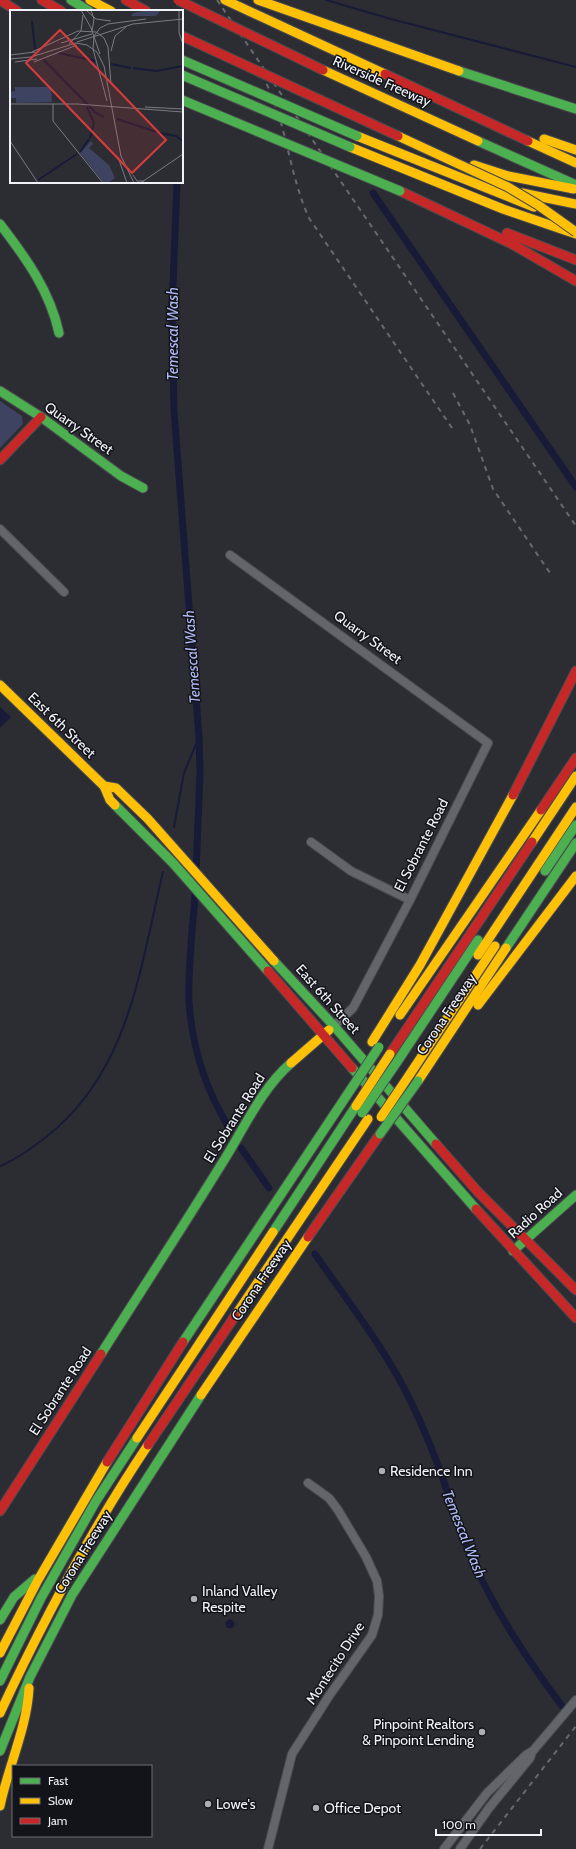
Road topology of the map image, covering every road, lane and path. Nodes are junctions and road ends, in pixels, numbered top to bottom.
1 (0, 0) edge
2 (42, 0) edge
3 (72, 0) edge
4 (90, 0) edge
5 (129, 0) edge
6 (178, 0) edge
7 (225, 0) edge
8 (258, 0) edge
9 (122, 2) edge
10 (15, 10) edge
11 (59, 10) edge
12 (87, 10) edge
13 (108, 10) edge
14 (132, 10) edge
15 (144, 10) edge
16 (145, 10) edge
17 (183, 30) edge
18 (183, 30) edge
19 (183, 36) edge
20 (183, 44) edge
21 (183, 60) edge
22 (183, 75) edge
23 (390, 77) junction
24 (183, 100) edge
25 (576, 109) edge
26 (576, 150) edge
27 (576, 163) edge
28 (576, 185) edge
29 (576, 190) edge
30 (400, 191) junction
31 (576, 204) edge
32 (0, 224) edge
33 (576, 224) edge
34 (576, 233) edge
35 (576, 260) edge
36 (576, 281) edge
37 (59, 334) dead end
38 (0, 391) edge
39 (41, 417) junction
40 (0, 460) edge
41 (143, 488) dead end
42 (0, 529) edge
43 (230, 555) dead end
44 (64, 592) dead end
45 (576, 671) edge
46 (0, 685) edge
47 (488, 743) joint
48 (575, 759) edge
49 (576, 776) edge
50 (104, 786) junction
51 (574, 803) edge
52 (576, 825) edge
53 (311, 842) dead end
54 (576, 843) edge
55 (576, 876) edge
56 (542, 877) dead end
57 (410, 900) junction
58 (516, 916) dead end
59 (460, 1019) junction
60 (334, 1026) junction
61 (324, 1034) junction
62 (376, 1044) junction
63 (377, 1130) junction
64 (576, 1196) edge
65 (312, 1202) junction
66 (277, 1240) junction
67 (526, 1240) junction
68 (513, 1251) junction
69 (288, 1259) junction
70 (576, 1290) edge
71 (576, 1318) edge
72 (308, 1483) dead end
73 (0, 1511) edge
74 (102, 1520) junction
75 (40, 1575) junction
76 (0, 1620) edge
77 (0, 1653) edge
78 (30, 1677) junction
79 (0, 1681) edge
80 (576, 1700) edge
81 (0, 1713) edge
82 (0, 1751) edge
83 (532, 1752) junction
84 (0, 1806) edge
85 (268, 1849) edge
86 (444, 1849) edge
87 (460, 1849) edge

1 - 10 main road
2 - 11 main road
3 - 12 main road
4 - 13 main road
5 - 16 main road
6 - 28 main road, Riverside Freeway, bridge
7 - 23 main road
8 - 25 main road
9 - 14 main road
9 - 15 main road
17 - 29 main road
18 - 33 main road
19 - 34 main road, bridge
20 - 31 main road
21 - 33 main road, bridge
22 - 34 main road, bridge
23 - 26 main road
23 - 27 main road
24 - 30 main road, bridge
30 - 35 main road
30 - 36 main road
32 - 37 main road
38 - 39 main road, Quarry Street
39 - 40 main road
39 - 41 main road, Quarry Street
42 - 44 street
43 - 47 street, Quarry Street
45 - 62 main road
46 - 50 main road, East 6th Street
47 - 57 street, El Sobrante Road
48 - 62 main road
49 - 65 main road, bridge
50 - 60 main road, East 6th Street
50 - 61 main road, East 6th Street
51 - 65 main road
52 - 56 main road
53 - 57 street
54 - 59 main road, Corona Freeway
55 - 59 main road
57 - 60 street, El Sobrante Road
58 - 63 main road, bridge
59 - 63 main road, Corona Freeway, bridge
60 - 61 main road, El Sobrante Road
60 - 67 main road, East 6th Street
61 - 68 main road, East 6th Street
61 - 73 main road, El Sobrante Road
62 - 75 main road, Corona Freeway, bridge
63 - 65 main road, Corona Freeway
64 - 67 main road, Radio Road
65 - 66 main road
65 - 66 main road
65 - 69 main road, Corona Freeway
66 - 74 main road
66 - 79 main road
67 - 68 main road, Radio Road
67 - 70 main road, East 6th Street
68 - 71 main road, East 6th Street
69 - 74 main road
69 - 78 main road, Corona Freeway
72 - 85 street, Montecito Drive
74 - 81 main road
75 - 76 main road
75 - 77 main road, Corona Freeway
78 - 82 main road, Corona Freeway
78 - 84 main road
80 - 83 street
83 - 86 street
83 - 87 street

